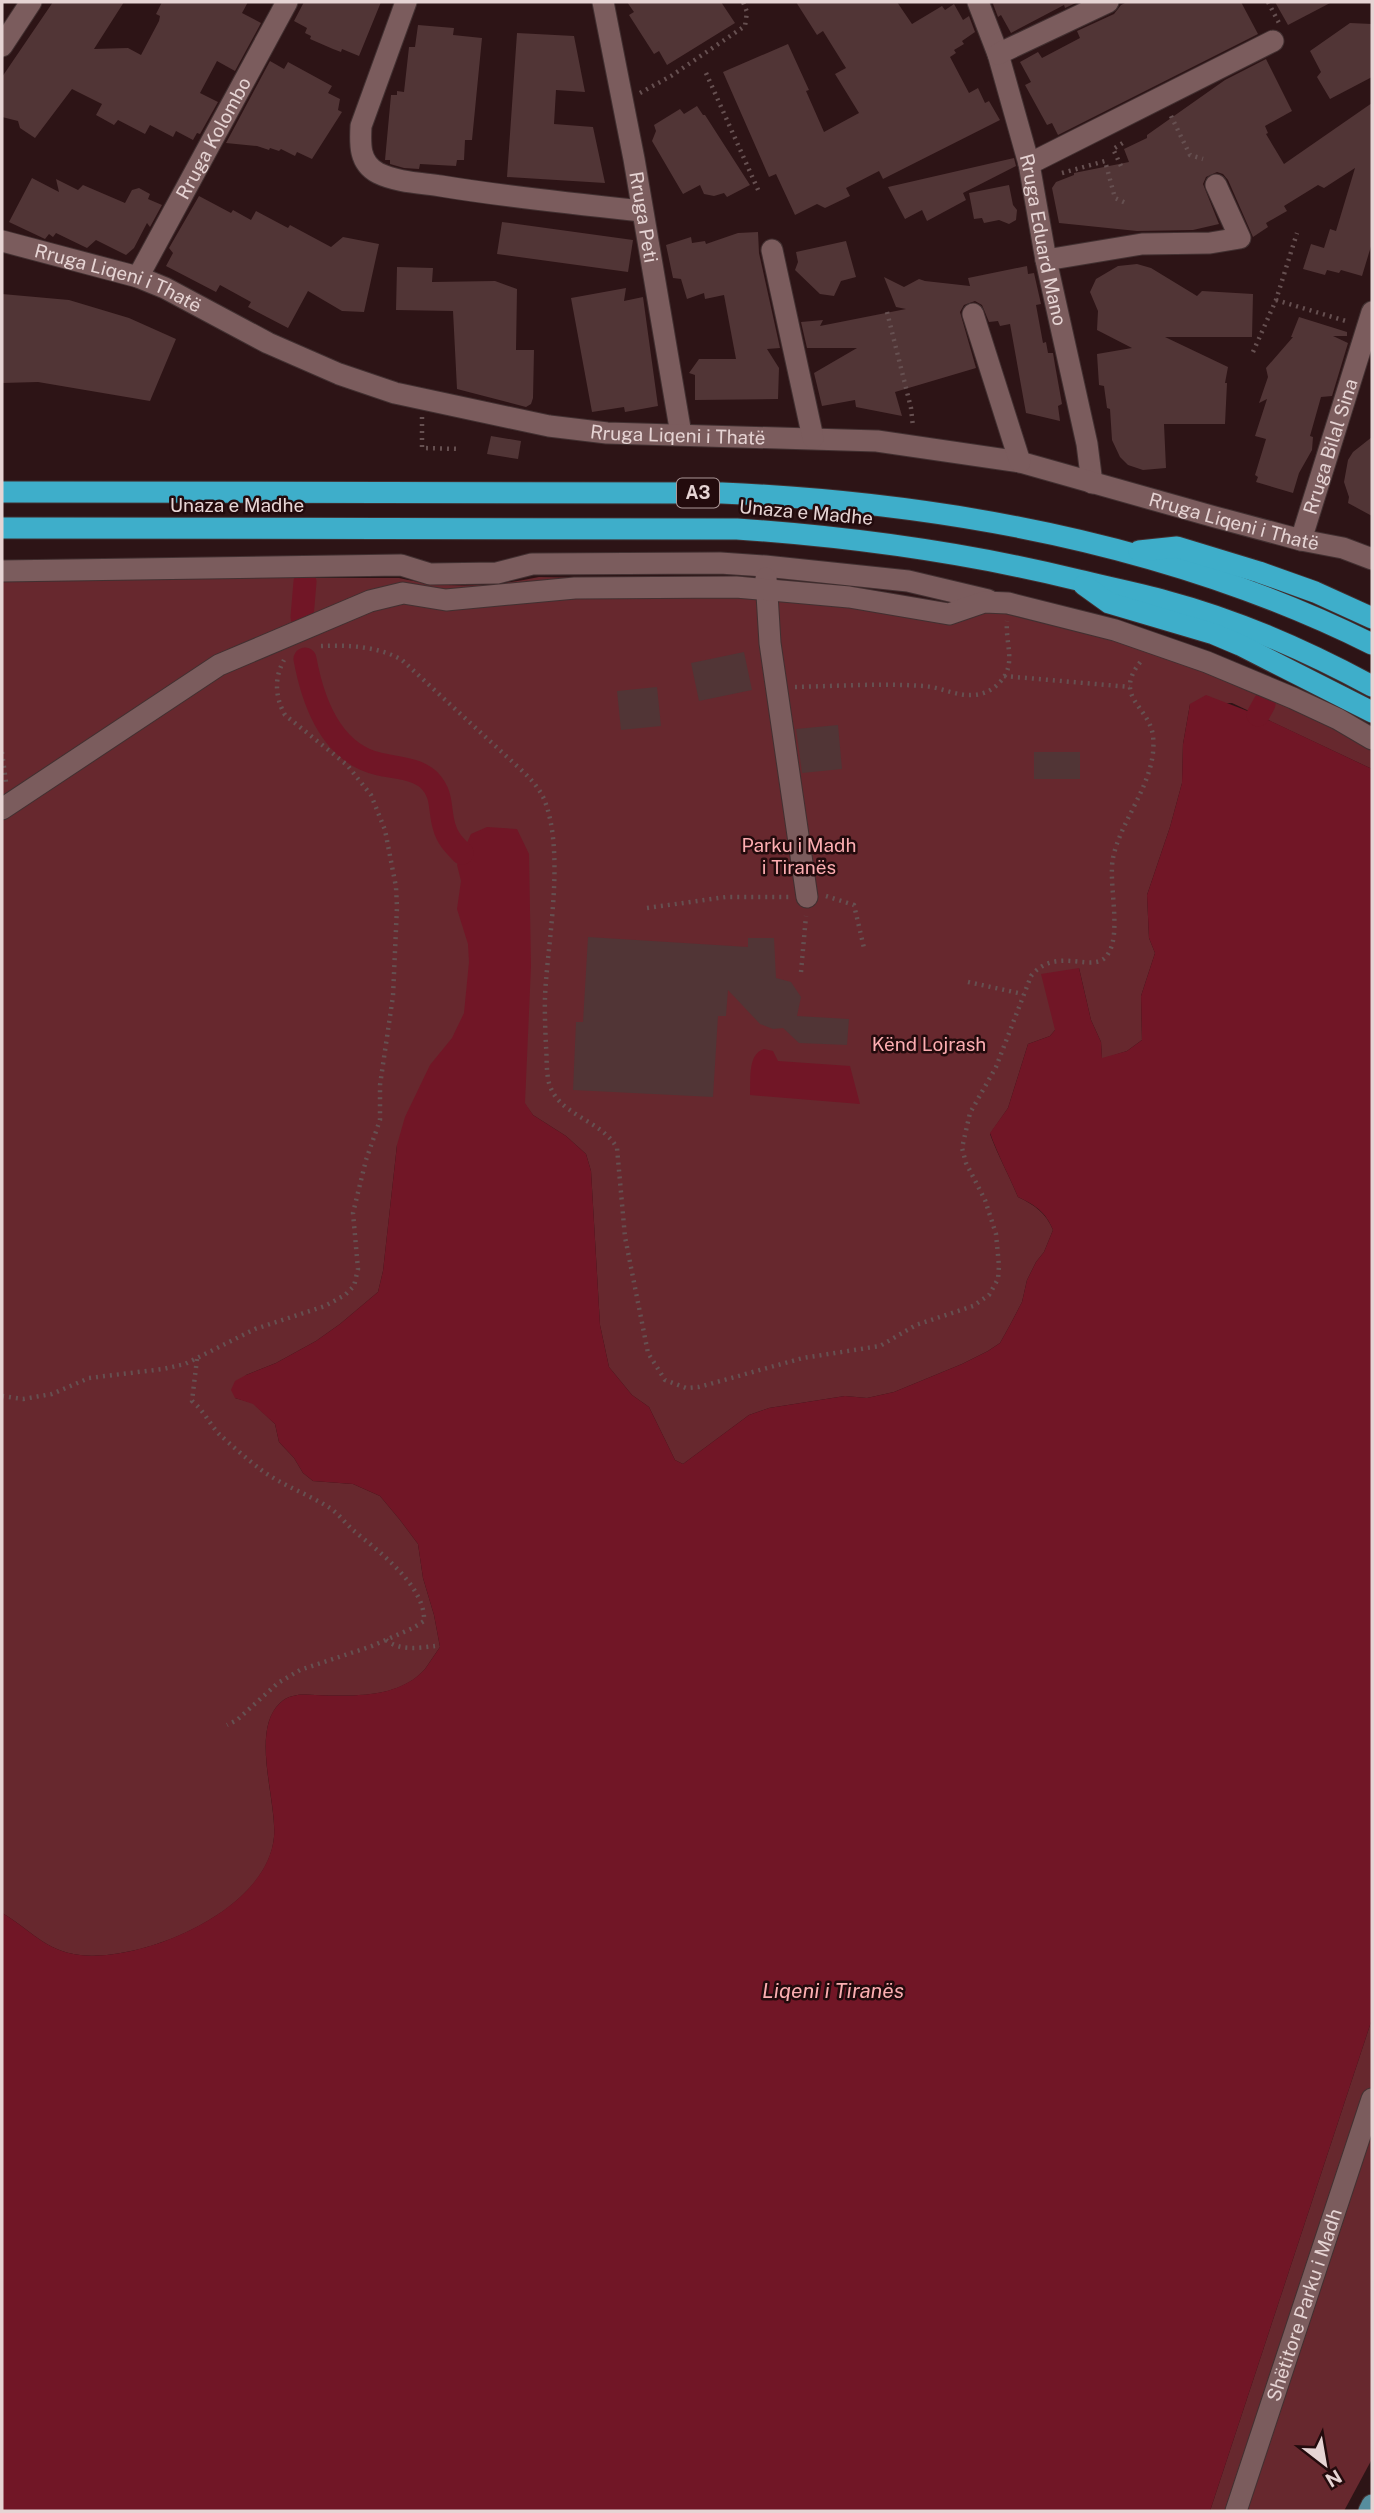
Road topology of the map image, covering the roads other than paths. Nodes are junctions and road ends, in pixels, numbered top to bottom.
1 (31, 2) edge
2 (287, 2) edge
3 (407, 2) edge
4 (603, 2) edge
5 (978, 2) edge
6 (1108, 2) edge
7 (1273, 41) dead end
8 (2, 46) edge
9 (998, 54) junction
10 (1029, 164) junction
11 (1216, 185) dead end
12 (642, 211) junction
13 (2, 241) edge
14 (772, 250) dead end
15 (1046, 260) junction
16 (138, 276) junction
17 (972, 314) dead end
18 (1370, 319) edge
19 (681, 434) junction
20 (813, 438) junction
21 (1020, 462) junction
22 (1092, 483) junction
23 (2, 492) edge
24 (2, 528) edge
25 (1301, 540) junction
26 (1124, 552) junction
27 (1372, 559) edge
28 (765, 566) junction
29 (2, 571) edge
30 (1076, 579) junction
31 (766, 590) junction
32 (994, 601) junction
33 (1372, 618) edge
34 (1372, 644) edge
35 (1372, 686) edge
36 (1372, 712) edge
37 (1372, 739) edge
38 (5, 806) edge
39 (806, 893) road end
40 (1372, 2099) edge
41 (1372, 2505) edge
42 (1236, 2511) edge
43 (1369, 2511) edge

1 - 8 street
2 - 16 street, Rruga Kolombo
3 - 12 street
4 - 12 street, Rruga Peti
5 - 9 street, Rruga Eduard Mano
6 - 9 street
7 - 10 street
9 - 10 street, Rruga Eduard Mano
10 - 15 street, Rruga Eduard Mano
11 - 15 street
12 - 19 street, Rruga Peti
13 - 16 street, Rruga Liqeni i Thatë
14 - 20 street
15 - 22 street, Rruga Eduard Mano
16 - 19 street, Rruga Liqeni i Thatë
17 - 21 street
18 - 25 street, Rruga Bilal Sina
19 - 20 street, Rruga Liqeni i Thatë
20 - 21 street, Rruga Liqeni i Thatë
21 - 22 street, Rruga Liqeni i Thatë
22 - 25 street, Rruga Liqeni i Thatë
23 - 26 highway, Unaza e Madhe / A3
24 - 30 highway, Unaza e Madhe / A3
25 - 27 street, Rruga Liqeni i Thatë
26 - 33 highway
26 - 34 highway, Unaza e Madhe / A3
28 - 29 street
28 - 31 street
28 - 32 street
30 - 35 highway, Unaza e Madhe / A3
30 - 36 highway
31 - 32 street
31 - 38 street
31 - 39 street
32 - 37 street
40 - 42 street, Shëtitore Parku i Madh
41 - 43 main road

